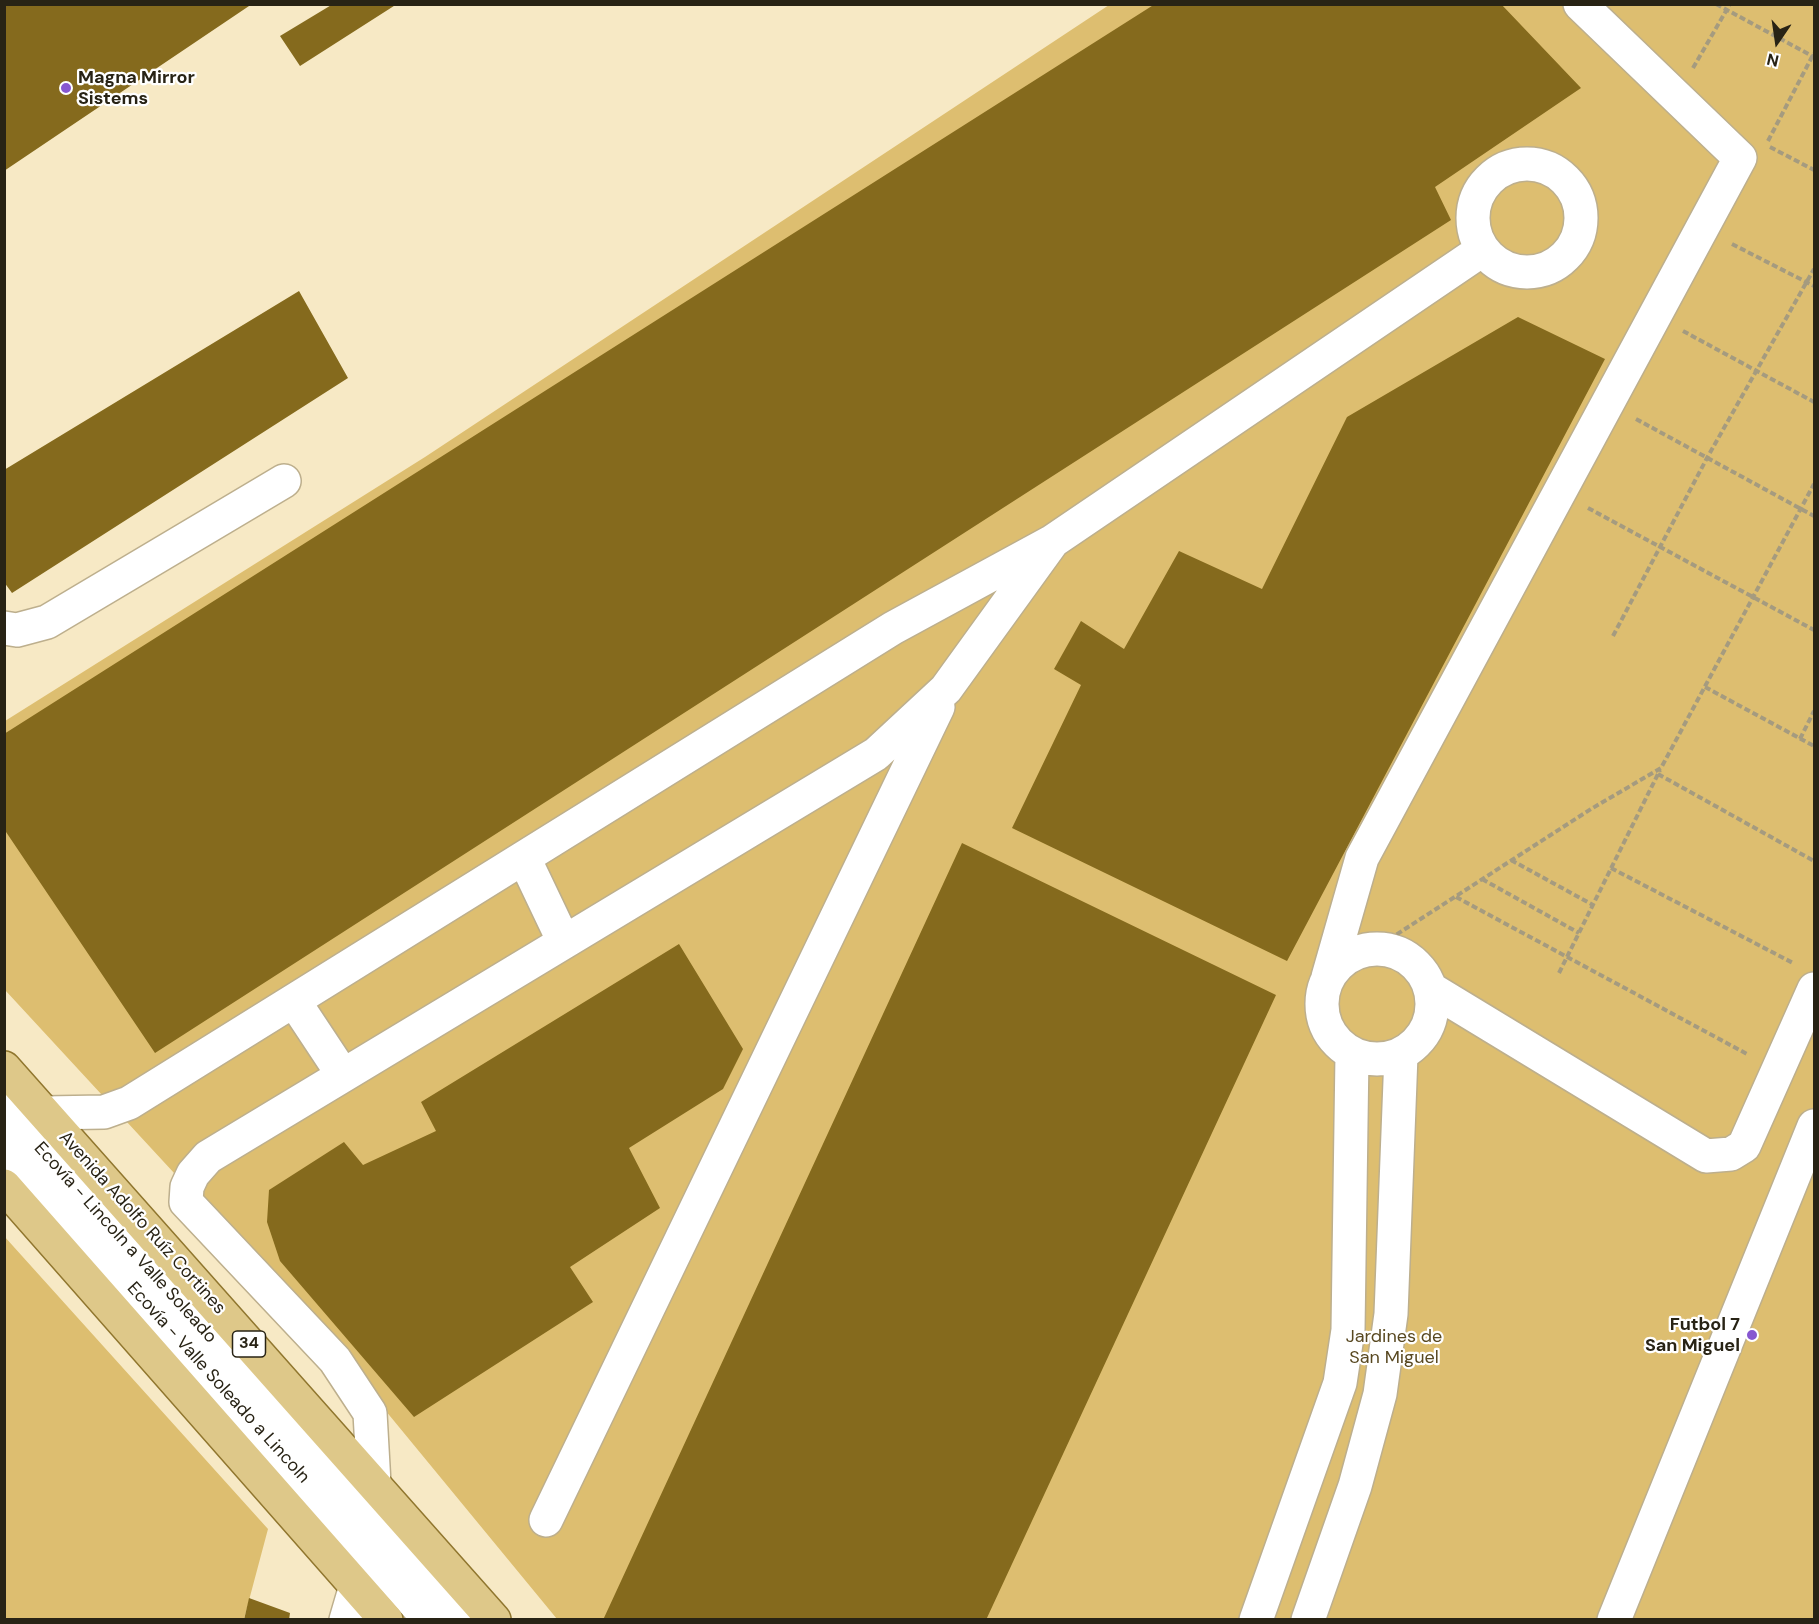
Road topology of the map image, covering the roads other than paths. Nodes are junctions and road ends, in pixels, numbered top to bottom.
1 (1580, 4) edge
2 (1482, 250) dead end
3 (284, 481) dead end
4 (1053, 542) junction
5 (4, 628) edge
6 (946, 689) junction
7 (524, 858) junction
8 (564, 942) junction
9 (1328, 977) junction
10 (1807, 977) edge
11 (1431, 988) junction
12 (294, 1001) junction
13 (1352, 1054) junction
14 (1401, 1055) junction
15 (4, 1068) edge
16 (343, 1075) junction
17 (4, 1107) edge
18 (45, 1113) junction
19 (1815, 1126) edge
20 (4, 1148) edge
21 (4, 1186) edge
22 (374, 1484) junction
23 (546, 1520) dead end
24 (1275, 1561) junction
25 (1322, 1579) junction
26 (356, 1586) junction
27 (346, 1620) edge
28 (386, 1620) edge
29 (430, 1620) edge
30 (462, 1620) edge
31 (494, 1620) edge
32 (1256, 1620) edge
33 (1308, 1620) edge
34 (1614, 1620) edge

1 - 9 lane
2 - 4 lane
3 - 5 lane
4 - 6 lane
4 - 7 lane
6 - 8 lane
6 - 23 lane
7 - 8 lane
7 - 12 lane
8 - 16 lane
9 - 11 lane
9 - 13 lane
10 - 11 lane
11 - 14 lane
12 - 16 lane
12 - 18 lane
13 - 14 lane
13 - 24 lane
14 - 25 lane
15 - 18 main road, Avenida Adolfo Ruíz Cortines / 34
16 - 22 lane
17 - 30 lane, Ecovía - Lincoln a Valle Soleado
18 - 22 main road, Avenida Adolfo Ruíz Cortines / 34
19 - 34 lane
20 - 29 lane, Ecovía - Valle Soleado a Lincoln
21 - 26 main road
22 - 31 main road, Avenida Adolfo Ruíz Cortines / 34
24 - 25 lane
24 - 32 lane
25 - 33 lane
26 - 27 lane
26 - 28 main road

